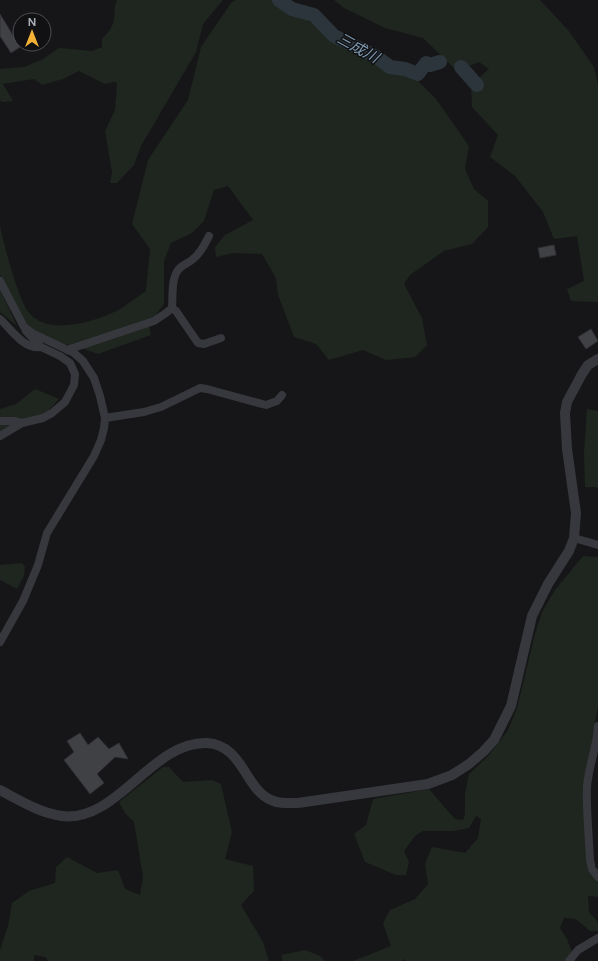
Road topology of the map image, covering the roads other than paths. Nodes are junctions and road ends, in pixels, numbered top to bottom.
1 (209, 236) dead end
2 (0, 282) edge
3 (172, 308) junction
4 (0, 319) edge
5 (24, 327) junction
6 (221, 338) dead end
7 (41, 347) junction
8 (67, 350) junction
9 (598, 359) edge
10 (282, 395) dead end
11 (105, 418) junction
12 (0, 422) edge
13 (22, 423) junction
14 (0, 436) edge
15 (574, 538) junction
16 (598, 545) edge
17 (0, 642) edge
18 (598, 726) edge
19 (0, 790) edge
20 (598, 877) edge
21 (598, 938) edge
22 (569, 961) edge

1 - 3 street
2 - 5 street
3 - 6 street
3 - 8 street
4 - 7 street
5 - 7 street
5 - 8 street
7 - 13 street
8 - 11 street
9 - 15 street
10 - 11 street
11 - 17 street
12 - 13 street
13 - 14 street
15 - 16 street
15 - 19 street
18 - 20 street
21 - 22 street

